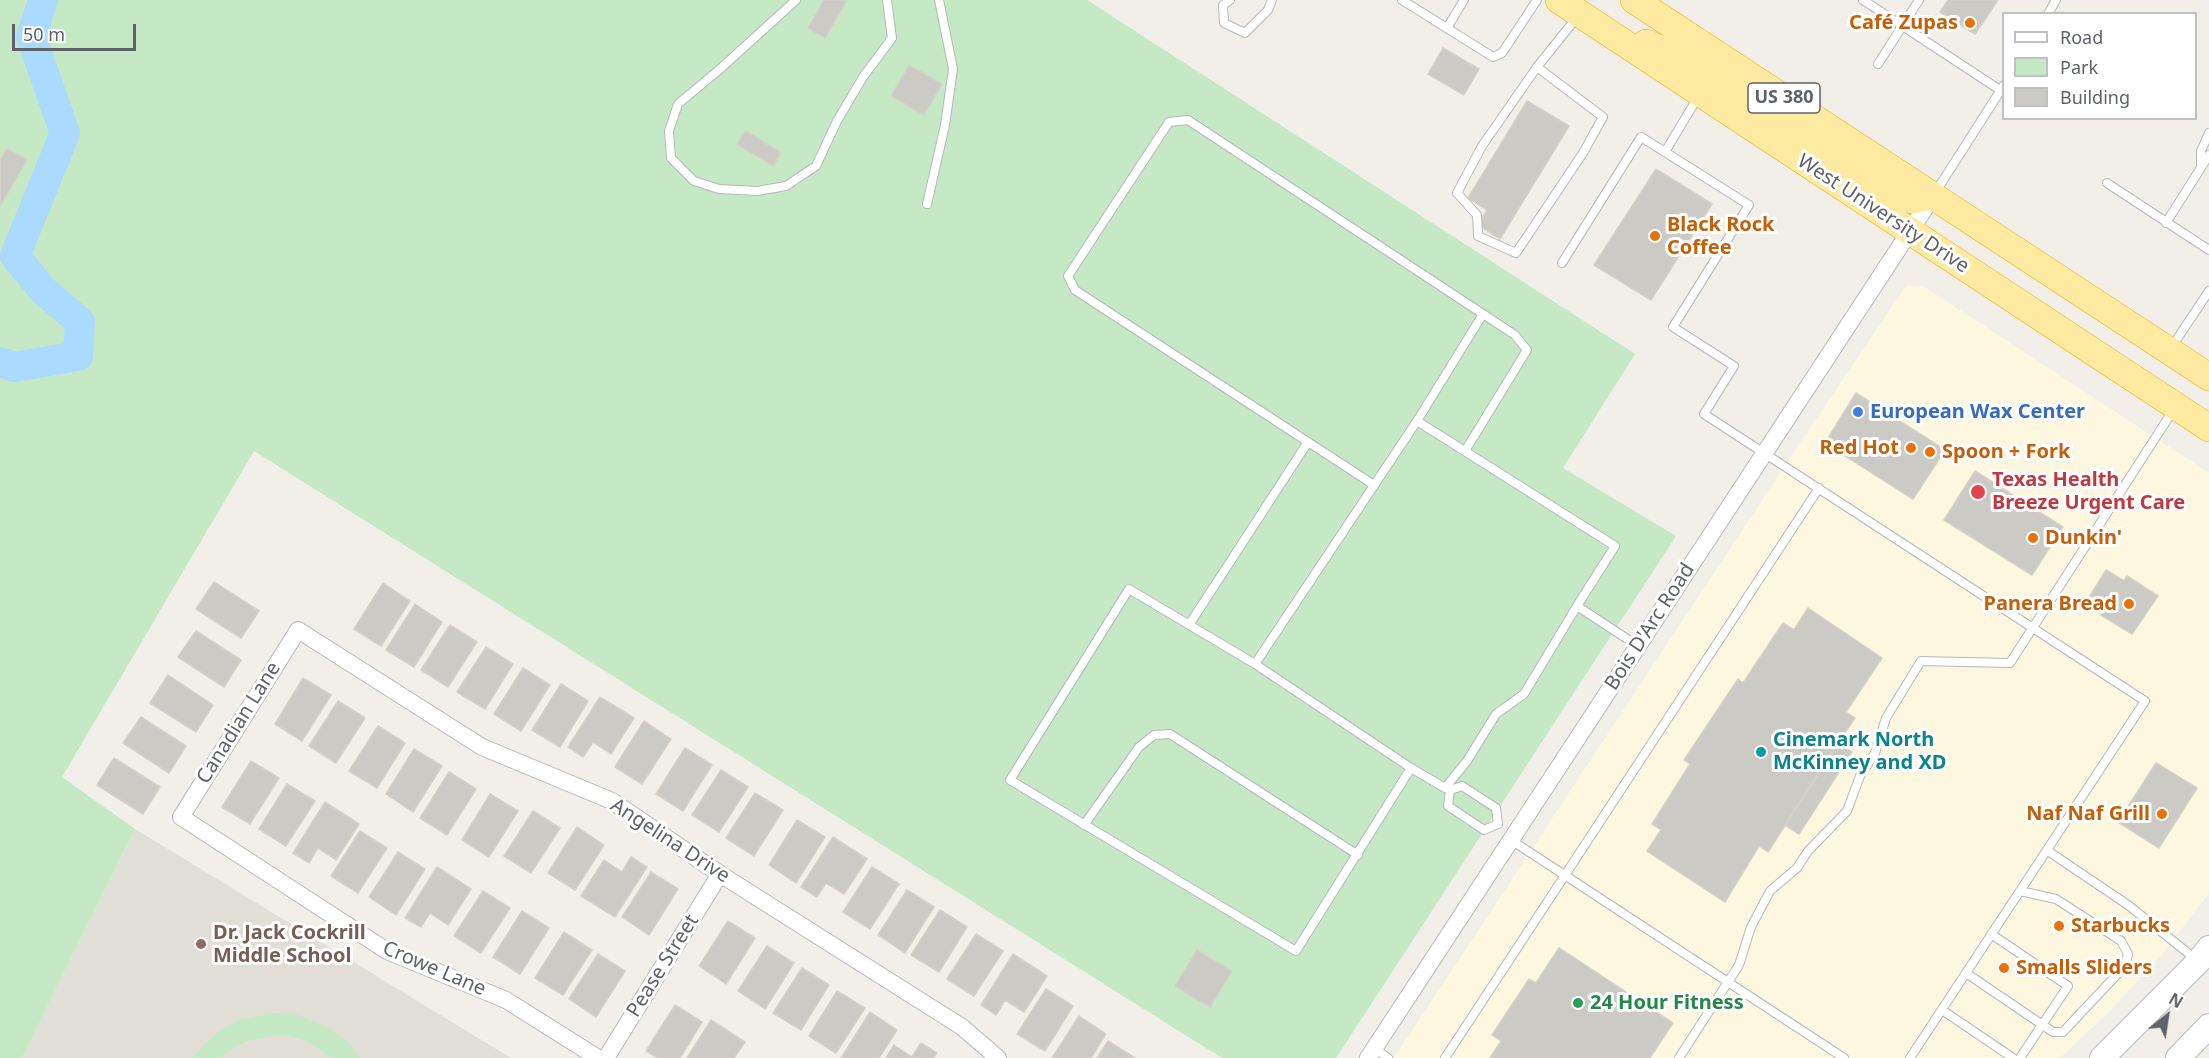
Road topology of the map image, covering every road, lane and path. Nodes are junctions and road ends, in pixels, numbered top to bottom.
1 (796, 0) edge
2 (887, 0) edge
3 (939, 0) edge
4 (1230, 0) edge
5 (1272, 0) edge
6 (1402, 0) edge
7 (1464, 0) edge
8 (1537, 0) edge
9 (1634, 0) edge
10 (1863, 0) edge
11 (1919, 0) edge
12 (1569, 7) edge
13 (1902, 26) junction
14 (1447, 28) junction
15 (1878, 64) dead end
16 (1537, 67) junction
17 (2002, 87) edge
18 (1700, 94) junction
19 (2209, 133) edge
20 (1665, 152) junction
21 (2209, 155) edge
22 (2201, 166) junction
23 (2107, 183) dead end
24 (1933, 196) junction
25 (927, 204) dead end
26 (2166, 223) junction
27 (1909, 232) junction
28 (2209, 250) edge
29 (1562, 263) dead end
30 (2209, 291) edge
31 (1483, 314) junction
32 (2169, 351) junction
33 (2209, 377) edge
34 (2176, 406) junction
35 (1417, 420) junction
36 (2209, 428) edge
37 (1308, 442) junction
38 (1465, 451) junction
39 (1765, 452) junction
40 (1374, 485) junction
41 (1819, 488) junction
42 (1577, 606) junction
43 (1189, 625) junction
44 (2033, 628) junction
45 (298, 630) joint
46 (1638, 646) junction
47 (1255, 664) junction
48 (1411, 768) junction
49 (1448, 789) junction
50 (181, 817) joint
51 (1498, 824) junction
52 (1084, 825) junction
53 (1512, 837) junction
54 (2048, 851) junction
55 (1358, 855) junction
56 (720, 874) junction
57 (1565, 877) junction
58 (2020, 891) junction
59 (1991, 934) junction
60 (2205, 960) edge
61 (1966, 973) junction
62 (1727, 983) junction
63 (1942, 1010) junction
64 (2043, 1024) junction
65 (2209, 1026) edge
66 (1377, 1055) edge
67 (598, 1058) edge
68 (606, 1058) edge
69 (998, 1058) edge
70 (1445, 1058) edge
71 (1679, 1058) edge
72 (1844, 1058) edge
73 (1911, 1058) edge
74 (2013, 1058) edge
75 (2020, 1058) edge
76 (2102, 1058) edge
77 (2178, 1058) edge

1 - 2 lane
3 - 25 lane
4 - 5 lane
6 - 14 lane
7 - 14 lane
8 - 14 lane
9 - 24 highway, US 380
10 - 13 lane
11 - 13 lane
12 - 16 lane
12 - 18 highway, West University Drive / US 380
12 - 24 highway
13 - 15 lane
13 - 17 lane
16 - 16 lane
17 - 24 lane
18 - 20 lane
18 - 27 highway, West University Drive / US 380
19 - 22 lane
20 - 29 lane
20 - 39 lane
21 - 22 lane
22 - 26 lane
23 - 26 lane
24 - 27 street, Bois D'Arc Road
24 - 32 highway, US 380
26 - 28 lane
27 - 34 highway, West University Drive / US 380
27 - 39 street, Bois D'Arc Road
30 - 32 lane
31 - 35 lane
31 - 37 lane
31 - 38 lane
32 - 33 highway, US 380
34 - 36 highway, West University Drive / US 380
34 - 44 lane
35 - 38 lane
35 - 40 lane
37 - 40 lane
37 - 43 lane
38 - 42 lane
39 - 41 lane
39 - 46 street, Bois D'Arc Road
40 - 47 lane
41 - 44 lane
41 - 57 lane
42 - 46 lane
42 - 49 lane
43 - 47 lane
43 - 52 lane
44 - 54 lane
44 - 62 lane
45 - 50 street, Canadian Lane
45 - 56 street, Angelina Drive
46 - 53 street, Bois D'Arc Road
47 - 48 lane
48 - 49 lane
48 - 55 lane
49 - 51 lane
49 - 51 lane
50 - 67 street, Crowe Lane
51 - 53 lane
52 - 55 lane
52 - 55 lane
53 - 57 lane
53 - 66 street, Bois D'Arc Road
54 - 58 lane
54 - 60 lane
56 - 68 street, Pease Street
56 - 69 street, Angelina Drive
57 - 62 lane
57 - 70 lane
58 - 59 lane
58 - 64 lane
59 - 61 lane
59 - 64 lane
60 - 76 main road
61 - 63 lane
61 - 64 lane
62 - 71 lane
62 - 72 lane
63 - 73 lane
63 - 74 lane
64 - 75 lane
65 - 77 main road

